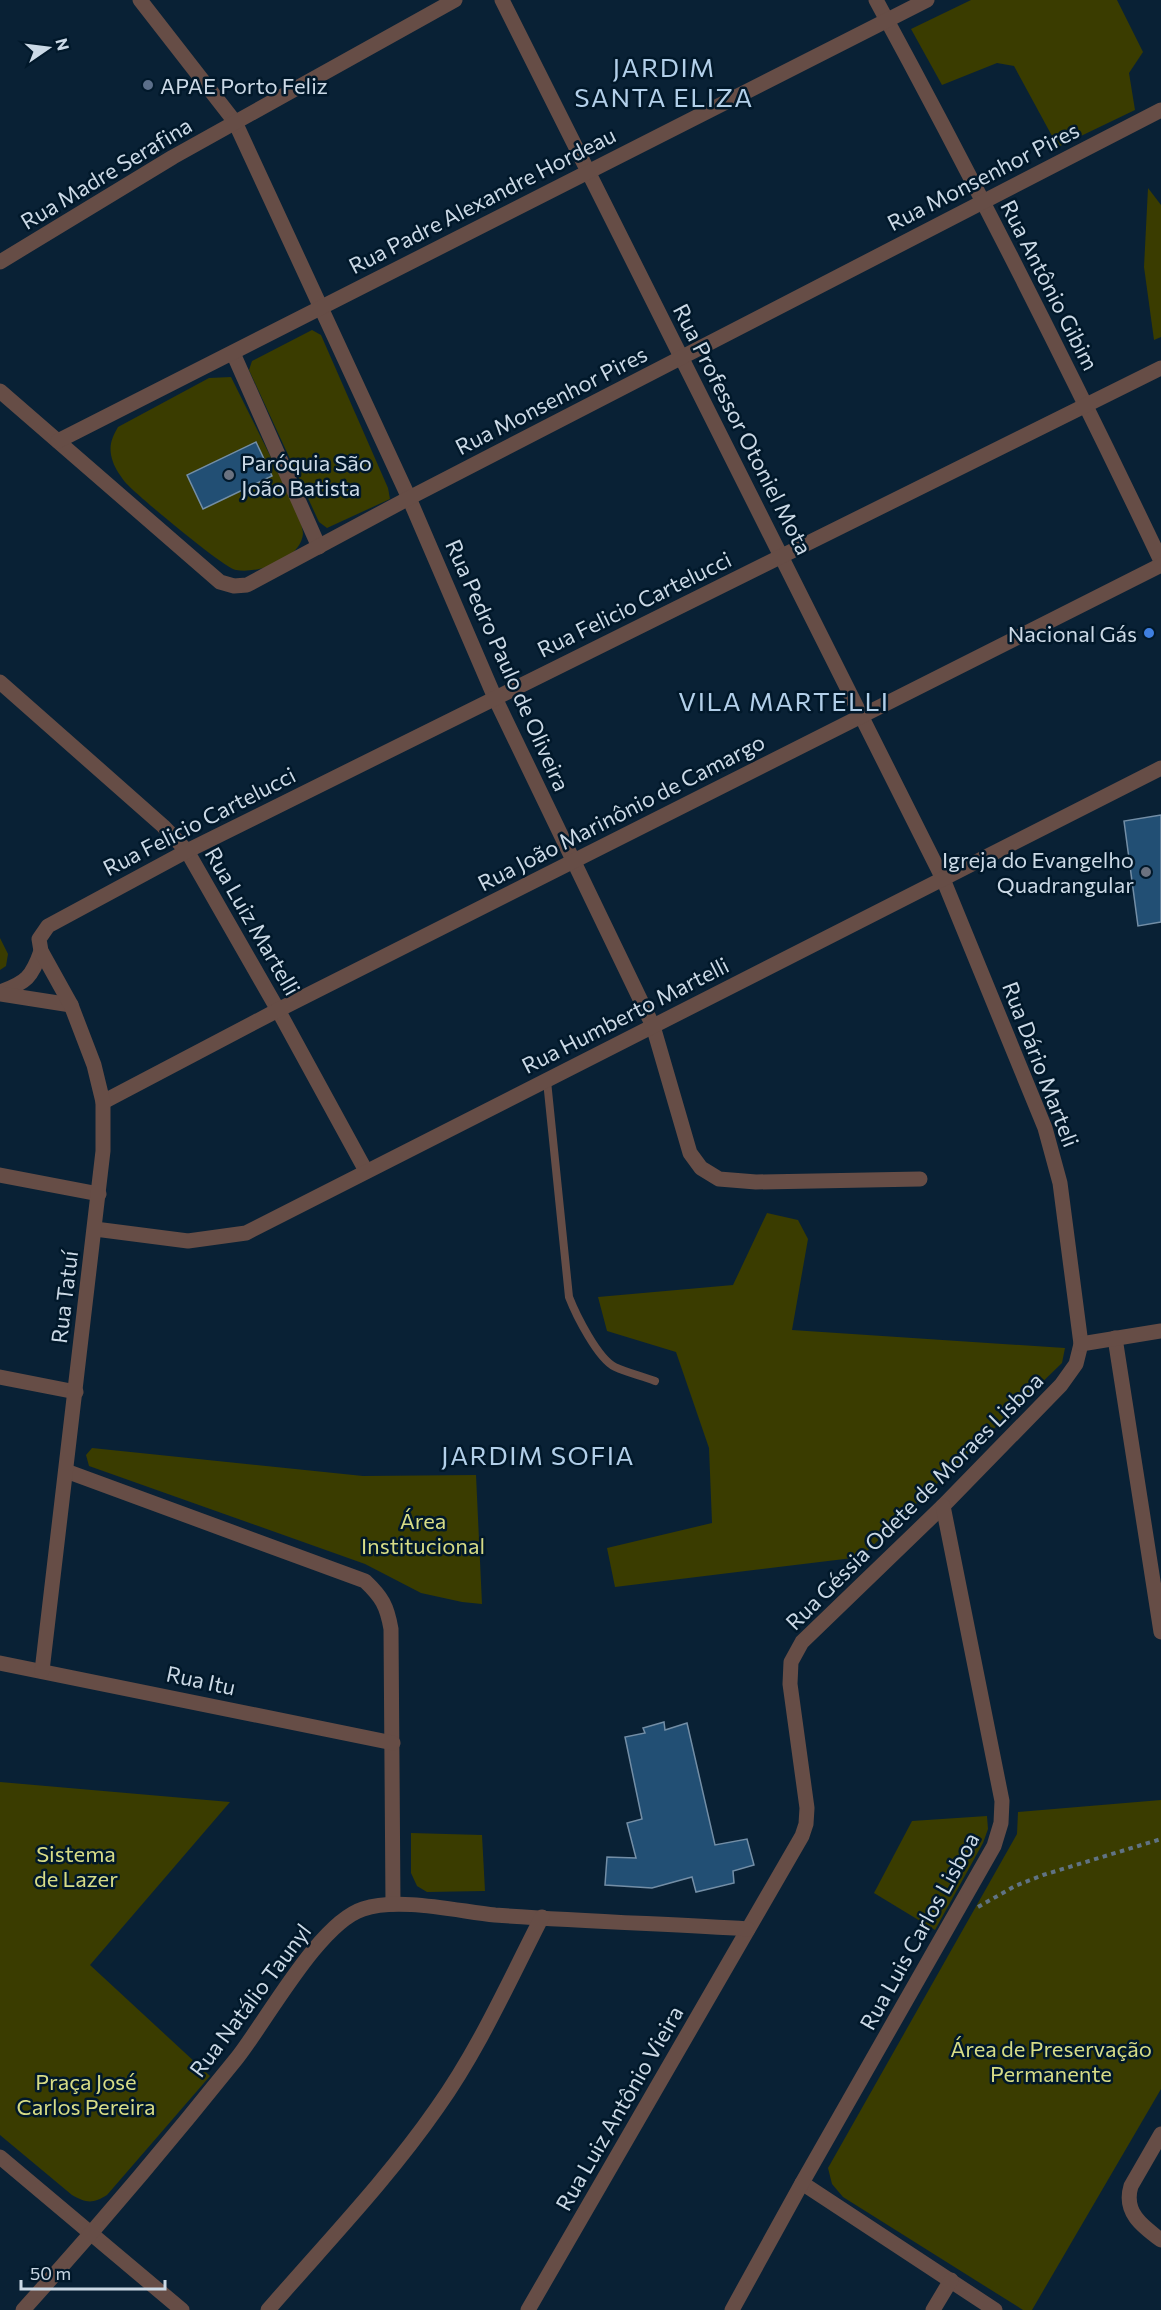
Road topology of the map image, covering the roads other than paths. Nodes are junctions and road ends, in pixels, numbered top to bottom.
1 (140, 0) edge
2 (455, 0) edge
3 (502, 0) edge
4 (876, 0) edge
5 (927, 0) edge
6 (887, 21) junction
7 (1161, 110) edge
8 (235, 122) junction
9 (589, 172) junction
10 (982, 202) junction
11 (0, 262) edge
12 (321, 307) junction
13 (232, 353) junction
14 (682, 358) junction
15 (1161, 368) edge
16 (0, 391) edge
17 (1086, 405) junction
18 (58, 441) junction
19 (409, 498) junction
20 (319, 547) junction
21 (781, 556) junction
22 (1161, 563) edge
23 (0, 682) edge
24 (495, 698) junction
25 (861, 716) junction
26 (1161, 768) edge
27 (187, 851) junction
28 (574, 862) junction
29 (943, 879) junction
30 (40, 945) junction
31 (0, 993) edge
32 (71, 1005) junction
33 (278, 1011) junction
34 (653, 1026) junction
35 (547, 1082) junction
36 (103, 1102) junction
37 (366, 1171) junction
38 (0, 1175) edge
39 (920, 1179) dead end
40 (99, 1194) junction
41 (95, 1229) junction
42 (1161, 1331) edge
43 (1115, 1338) junction
44 (1081, 1344) junction
45 (0, 1377) edge
46 (655, 1381) dead end
47 (76, 1392) junction
48 (66, 1470) junction
49 (943, 1506) junction
50 (1161, 1632) edge
51 (0, 1663) edge
52 (42, 1671) junction
53 (393, 1743) junction
54 (393, 1904) junction
55 (542, 1917) junction
56 (748, 1929) junction
57 (1161, 2134) edge
58 (0, 2157) edge
59 (802, 2183) junction
60 (92, 2234) junction
61 (1161, 2240) edge
62 (951, 2280) junction
63 (23, 2310) edge
64 (182, 2310) edge
65 (268, 2310) edge
66 (528, 2310) edge
67 (732, 2310) edge
68 (933, 2310) edge
69 (995, 2310) edge

1 - 8 street, Rua Pedro Paulo de Oliveira
2 - 8 street, Rua Madre Serafina
3 - 9 street, Rua Professor Otoniel Mota
4 - 6 street, Rua Antônio Gibim
5 - 6 street, Rua Padre Alexandre Hordeau
6 - 9 street, Rua Padre Alexandre Hordeau
6 - 10 street, Rua Antônio Gibim
7 - 10 street, Rua Monsenhor Pires
8 - 11 street, Rua Madre Serafina
8 - 12 street, Rua Pedro Paulo de Oliveira
9 - 12 street, Rua Padre Alexandre Hordeau
9 - 14 street, Rua Professor Otoniel Mota
10 - 14 street, Rua Monsenhor Pires
10 - 17 street, Rua Antônio Gibim
12 - 13 street, Rua Padre Alexandre Hordeau
12 - 19 street, Rua Pedro Paulo de Oliveira
13 - 18 street, Rua Padre Alexandre Hordeau
13 - 20 street
14 - 19 street, Rua Monsenhor Pires
14 - 21 street, Rua Professor Otoniel Mota
15 - 17 street, Rua Felicio Cartelucci
16 - 18 street, Rua Monsenhor Pires
17 - 21 street, Rua Felicio Cartelucci
17 - 22 street, Rua Antônio Gibim
18 - 20 street, Rua Monsenhor Pires
19 - 20 street, Rua Monsenhor Pires
19 - 24 street, Rua Pedro Paulo de Oliveira
21 - 24 street, Rua Felicio Cartelucci
21 - 25 street, Rua Professor Otoniel Mota
22 - 25 street, Rua João Marinônio de Camargo
23 - 27 street, Rua Luiz Martelli
24 - 27 street, Rua Felicio Cartelucci
24 - 28 street, Rua Pedro Paulo de Oliveira
25 - 28 street, Rua João Marinônio de Camargo
25 - 29 street, Rua Professor Otoniel Mota
26 - 29 street, Rua Humberto Martelli
27 - 30 street, Rua Felicio Cartelucci
27 - 33 street, Rua Luiz Martelli
28 - 33 street, Rua João Marinônio de Camargo
28 - 34 street, Rua Pedro Paulo de Oliveira
29 - 34 street, Rua Humberto Martelli
29 - 44 street, Rua Dário Marteli
30 - 31 street
30 - 32 street, Rua Tatuí
31 - 32 street
32 - 36 street, Rua Tatuí
33 - 36 street, Rua João Marinônio de Camargo
33 - 37 street, Rua Luiz Martelli
34 - 35 street, Rua Humberto Martelli
34 - 39 street, Rua Pedro Paulo de Oliveira
35 - 37 street, Rua Humberto Martelli
35 - 46 lane
36 - 40 street, Rua Tatuí
37 - 41 street, Rua Humberto Martelli
38 - 40 street
40 - 41 street, Rua Tatuí
41 - 47 street, Rua Tatuí
42 - 43 street
43 - 44 street
43 - 50 street
44 - 49 street, Rua Géssia Odete de Moraes Lisboa
45 - 47 street
47 - 48 street, Rua Tatuí
48 - 52 street, Rua Tatuí
48 - 53 street
49 - 56 street, Rua Géssia Odete de Moraes Lisboa
49 - 59 street, Rua Luis Carlos Lisboa
51 - 52 street, Rua Itu
52 - 53 street, Rua Itu
53 - 54 street
54 - 55 street, Rua Natálio Taunyl
54 - 60 street, Rua Natálio Taunyl
55 - 56 street, Rua Natálio Taunyl
55 - 65 street
56 - 66 street, Rua Luiz Antônio Vieira
57 - 61 street
58 - 60 street
59 - 62 street
59 - 67 street, Rua Luis Carlos Lisboa
60 - 63 street, Rua Natálio Taunyl
60 - 64 street
62 - 68 street
62 - 69 street

